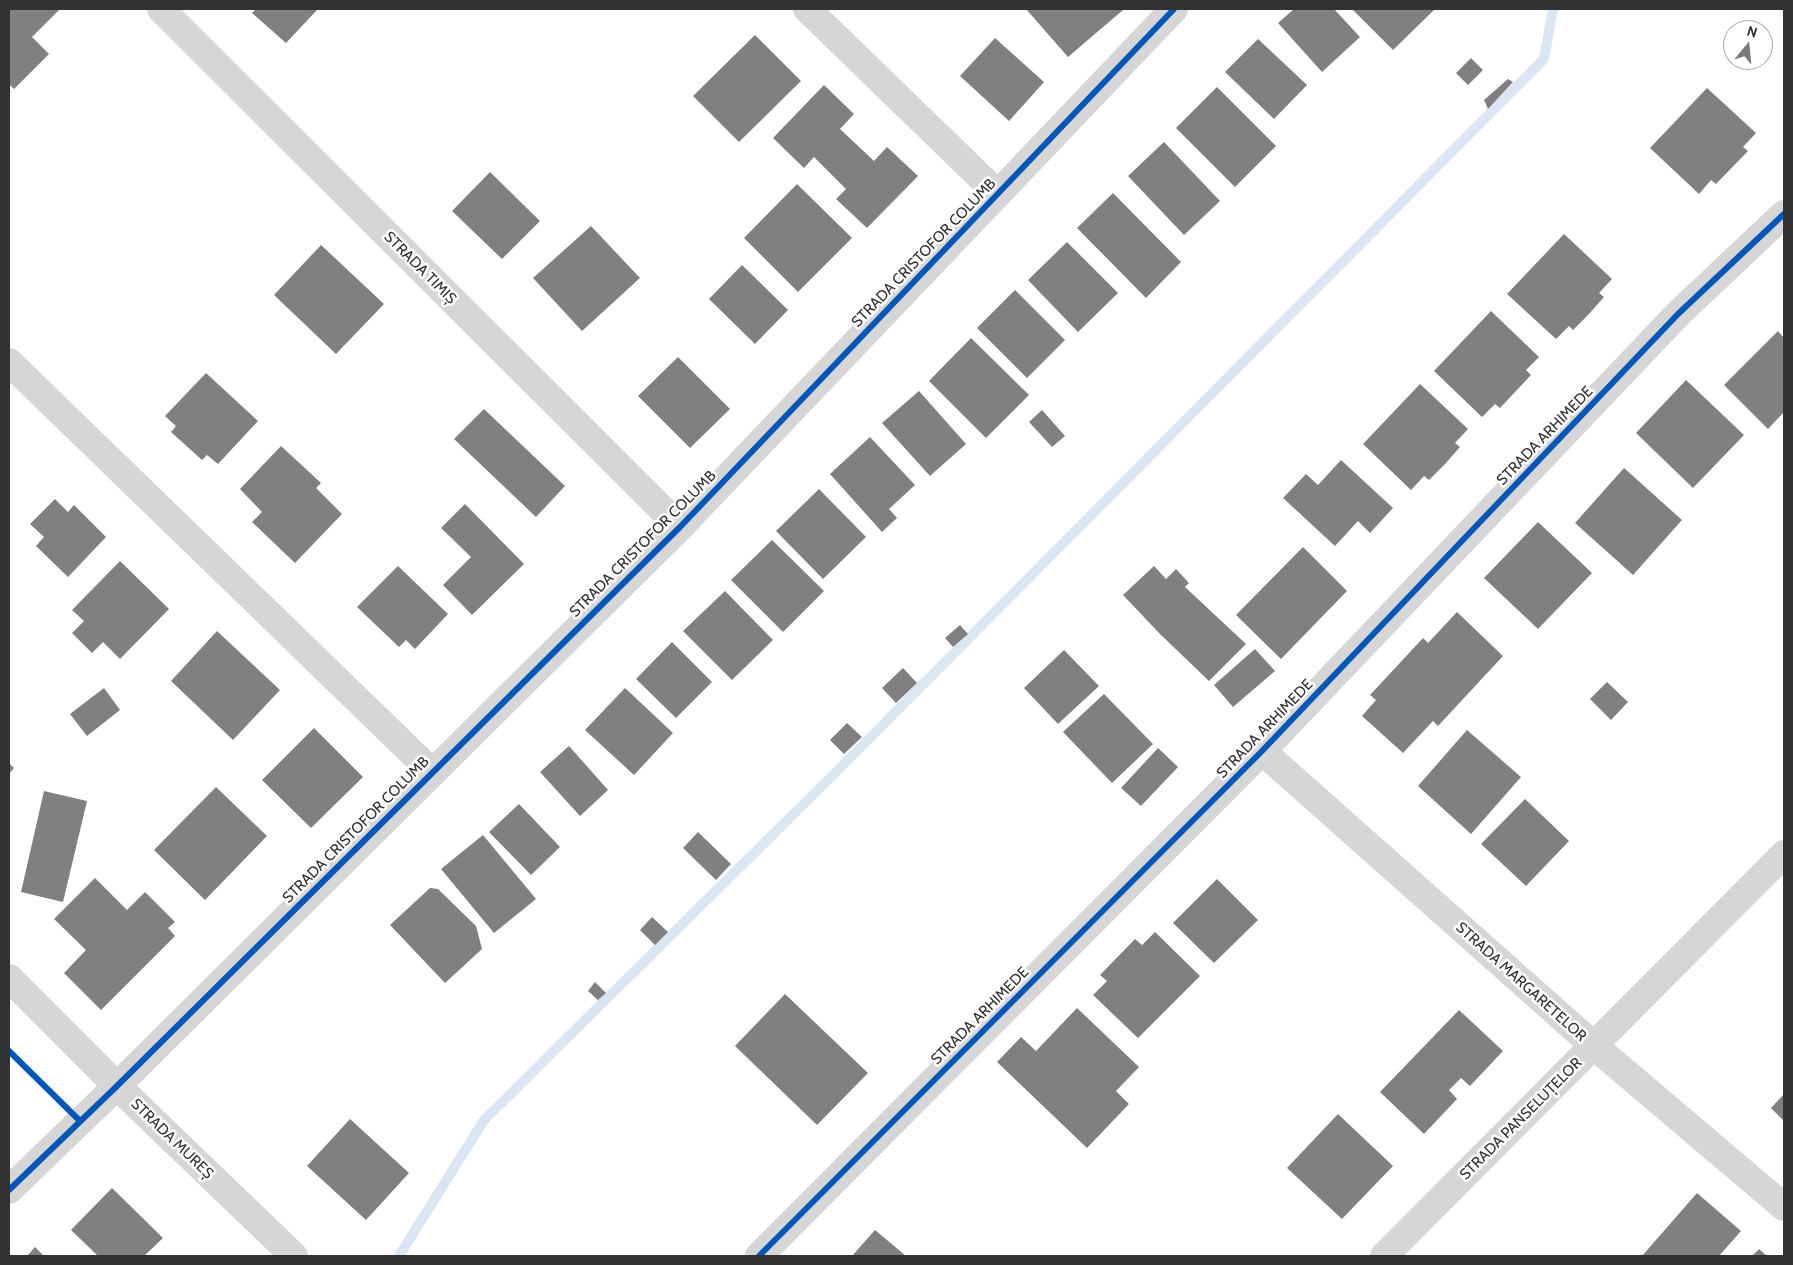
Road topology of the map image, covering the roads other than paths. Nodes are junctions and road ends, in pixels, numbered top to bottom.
1 (807, 9) edge
2 (1174, 9) edge
3 (174, 13) edge
4 (998, 194) junction
5 (1784, 214) edge
6 (9, 362) edge
7 (680, 527) junction
8 (1262, 751) junction
9 (432, 772) junction
10 (1784, 854) edge
11 (9, 978) edge
12 (1593, 1045) junction
13 (117, 1086) junction
14 (9, 1190) edge
15 (1784, 1207) edge
16 (294, 1256) edge
17 (759, 1256) edge
18 (1384, 1256) edge

1 - 4 street
2 - 4 street, STRADA CRISTOFOR COLUMB
3 - 7 street, STRADA TIMIȘ
4 - 7 street, STRADA CRISTOFOR COLUMB
5 - 8 street, STRADA ARHIMEDE
6 - 9 street
7 - 9 street, STRADA CRISTOFOR COLUMB
8 - 12 street, STRADA MARGARETELOR
8 - 17 street, STRADA ARHIMEDE
9 - 13 street, STRADA CRISTOFOR COLUMB
10 - 12 street, STRADA PANSELUȚELOR
11 - 13 street, STRADA MUREȘ
12 - 15 street, STRADA MARGARETELOR
12 - 18 street, STRADA PANSELUȚELOR
13 - 14 street, STRADA CRISTOFOR COLUMB
13 - 16 street, STRADA MUREȘ

